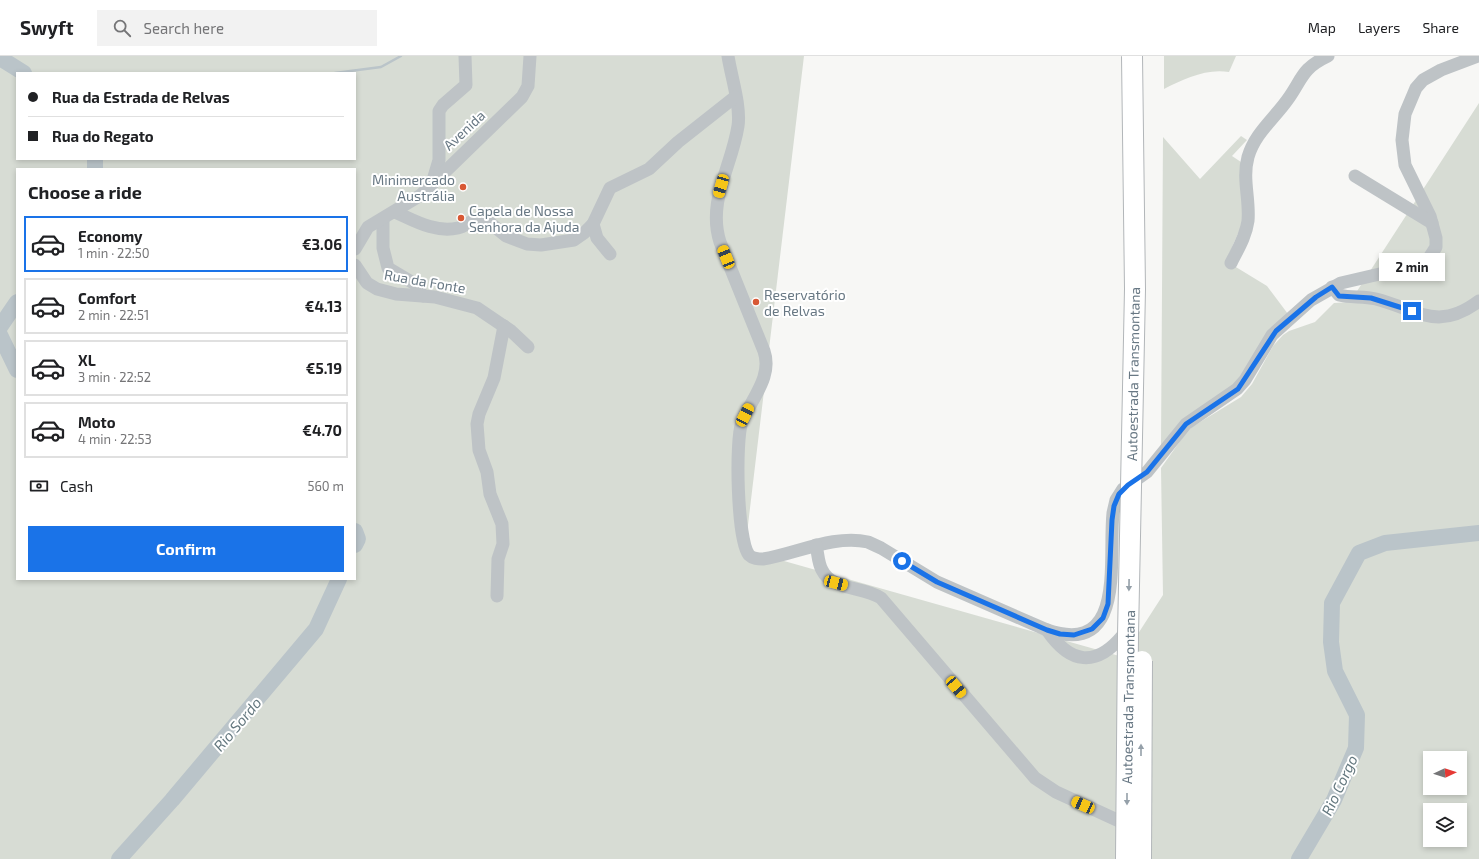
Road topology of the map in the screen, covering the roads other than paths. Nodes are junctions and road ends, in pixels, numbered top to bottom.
1 (465, 56) edge
2 (530, 56) edge
3 (728, 56) edge
4 (1132, 56) edge
5 (1145, 56) edge
6 (1328, 56) edge
7 (1478, 56) edge
8 (735, 97) junction
9 (1355, 176) dead end
10 (432, 184) junction
11 (395, 212) junction
12 (383, 219) junction
13 (1432, 223) junction
14 (593, 224) junction
15 (356, 247) edge
16 (610, 254) dead end
17 (1231, 263) dead end
18 (357, 267) edge
19 (1332, 287) junction
20 (422, 296) junction
21 (1479, 301) edge
22 (504, 326) junction
23 (528, 347) dead end
24 (816, 545) junction
25 (496, 596) dead end
26 (1047, 630) junction
27 (1122, 634) dead end
28 (1117, 820) dead end
29 (1126, 859) edge
30 (1141, 859) edge

1 - 10 street
2 - 10 street, Avenida
3 - 8 street
4 -> 29 highway, Autoestrada Transmontana, bridge
30 -> 5 highway, Autoestrada Transmontana, bridge
6 - 17 street
7 - 13 street
8 - 14 street
8 - 24 street
9 - 13 street
10 - 11 street, Avenida
11 - 12 street, Avenida
11 - 14 street
12 - 15 street, Avenida
12 - 20 street
13 - 19 street
14 - 16 street
18 - 20 street, Rua da Fonte
19 - 21 street
19 - 26 street
20 - 22 street, Rua da Fonte
22 - 23 street, Rua da Fonte
22 - 25 street
24 - 26 street
24 - 28 street
26 - 27 street

